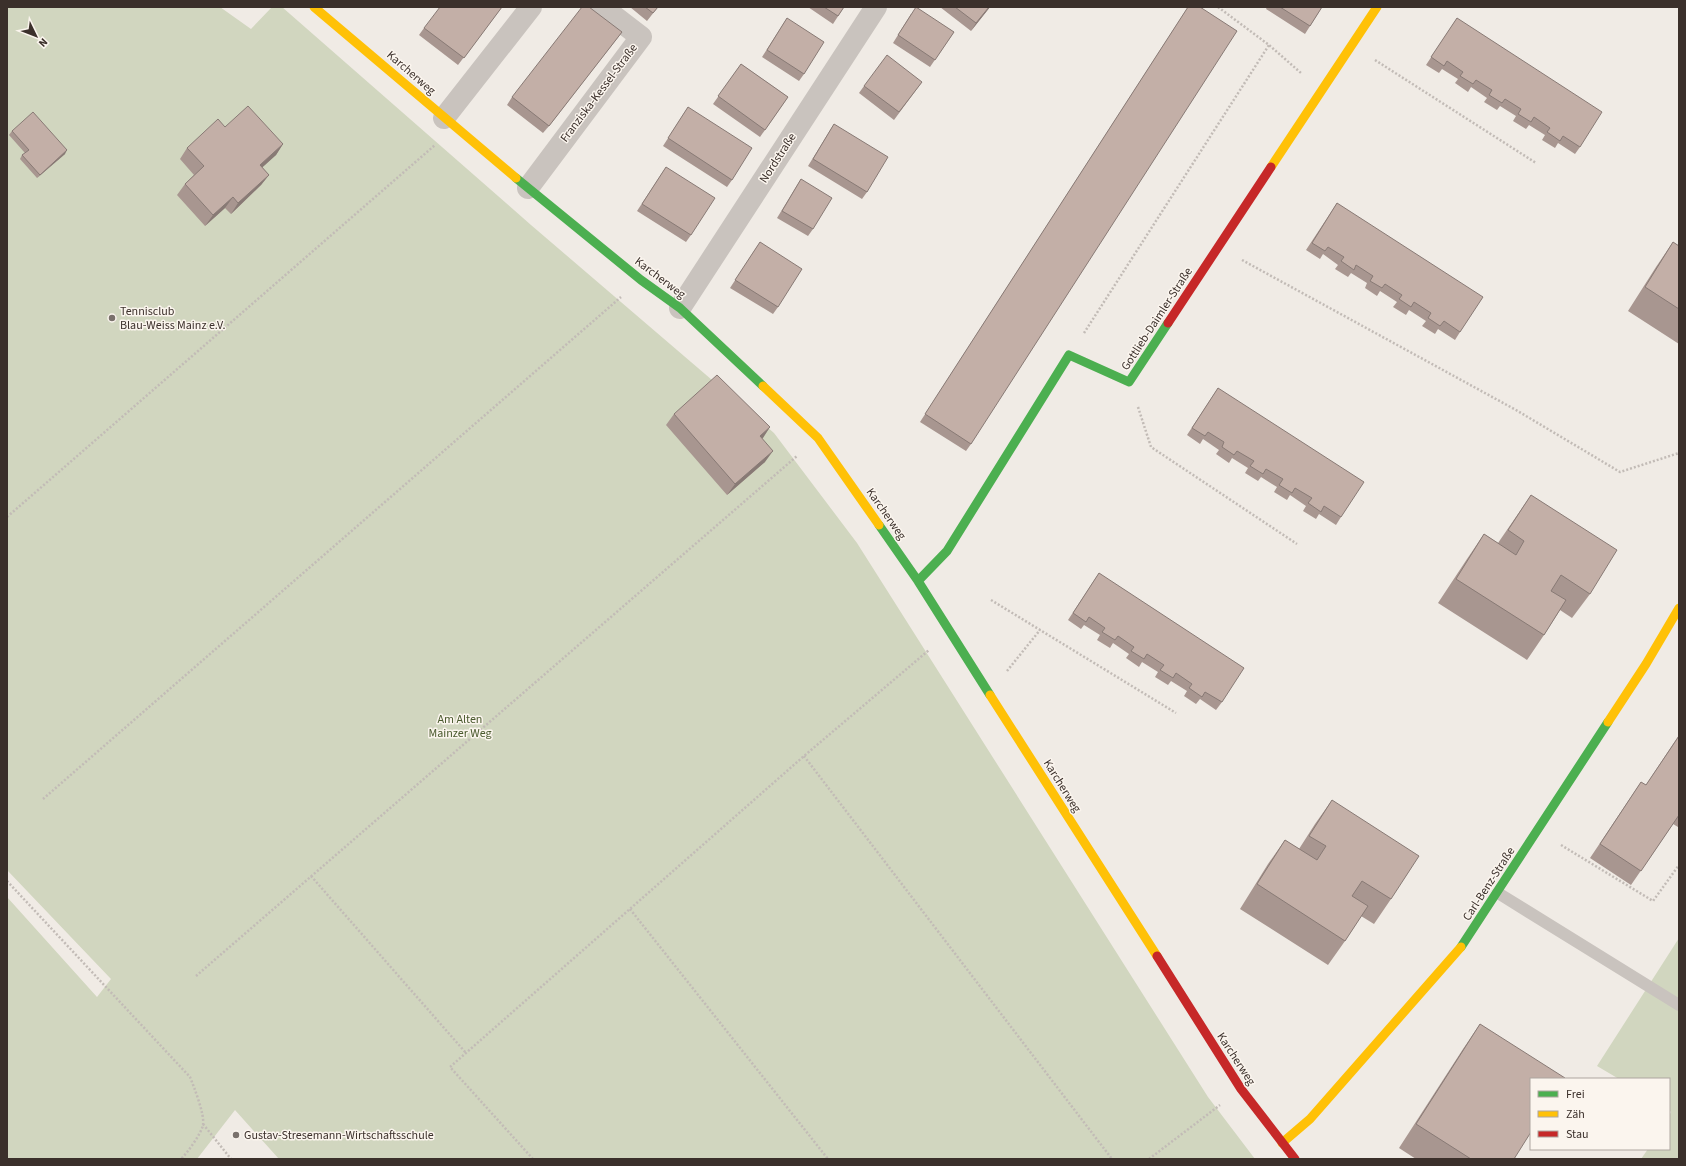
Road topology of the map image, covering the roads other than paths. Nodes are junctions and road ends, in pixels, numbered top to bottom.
1 (531, 7) edge
2 (602, 7) edge
3 (876, 7) edge
4 (1377, 7) edge
5 (324, 10) edge
6 (450, 123) junction
7 (528, 188) junction
8 (680, 308) junction
9 (918, 581) junction
10 (1679, 608) edge
11 (1498, 893) junction
12 (1679, 1005) edge
13 (1282, 1143) junction
14 (1295, 1159) edge

1 - 6 street
2 - 7 street, Franziska-Kessel-Straße
3 - 8 street, Nordstraße
4 - 9 street, Gottlieb-Daimler-Straße
5 - 6 street, Karcherweg
6 - 7 street, Karcherweg
7 - 8 street, Karcherweg
8 - 9 street, Karcherweg
9 - 13 street, Karcherweg
10 - 11 street, Carl-Benz-Straße
11 - 12 lane
11 - 13 street, Carl-Benz-Straße
13 - 14 street, Karcherweg

